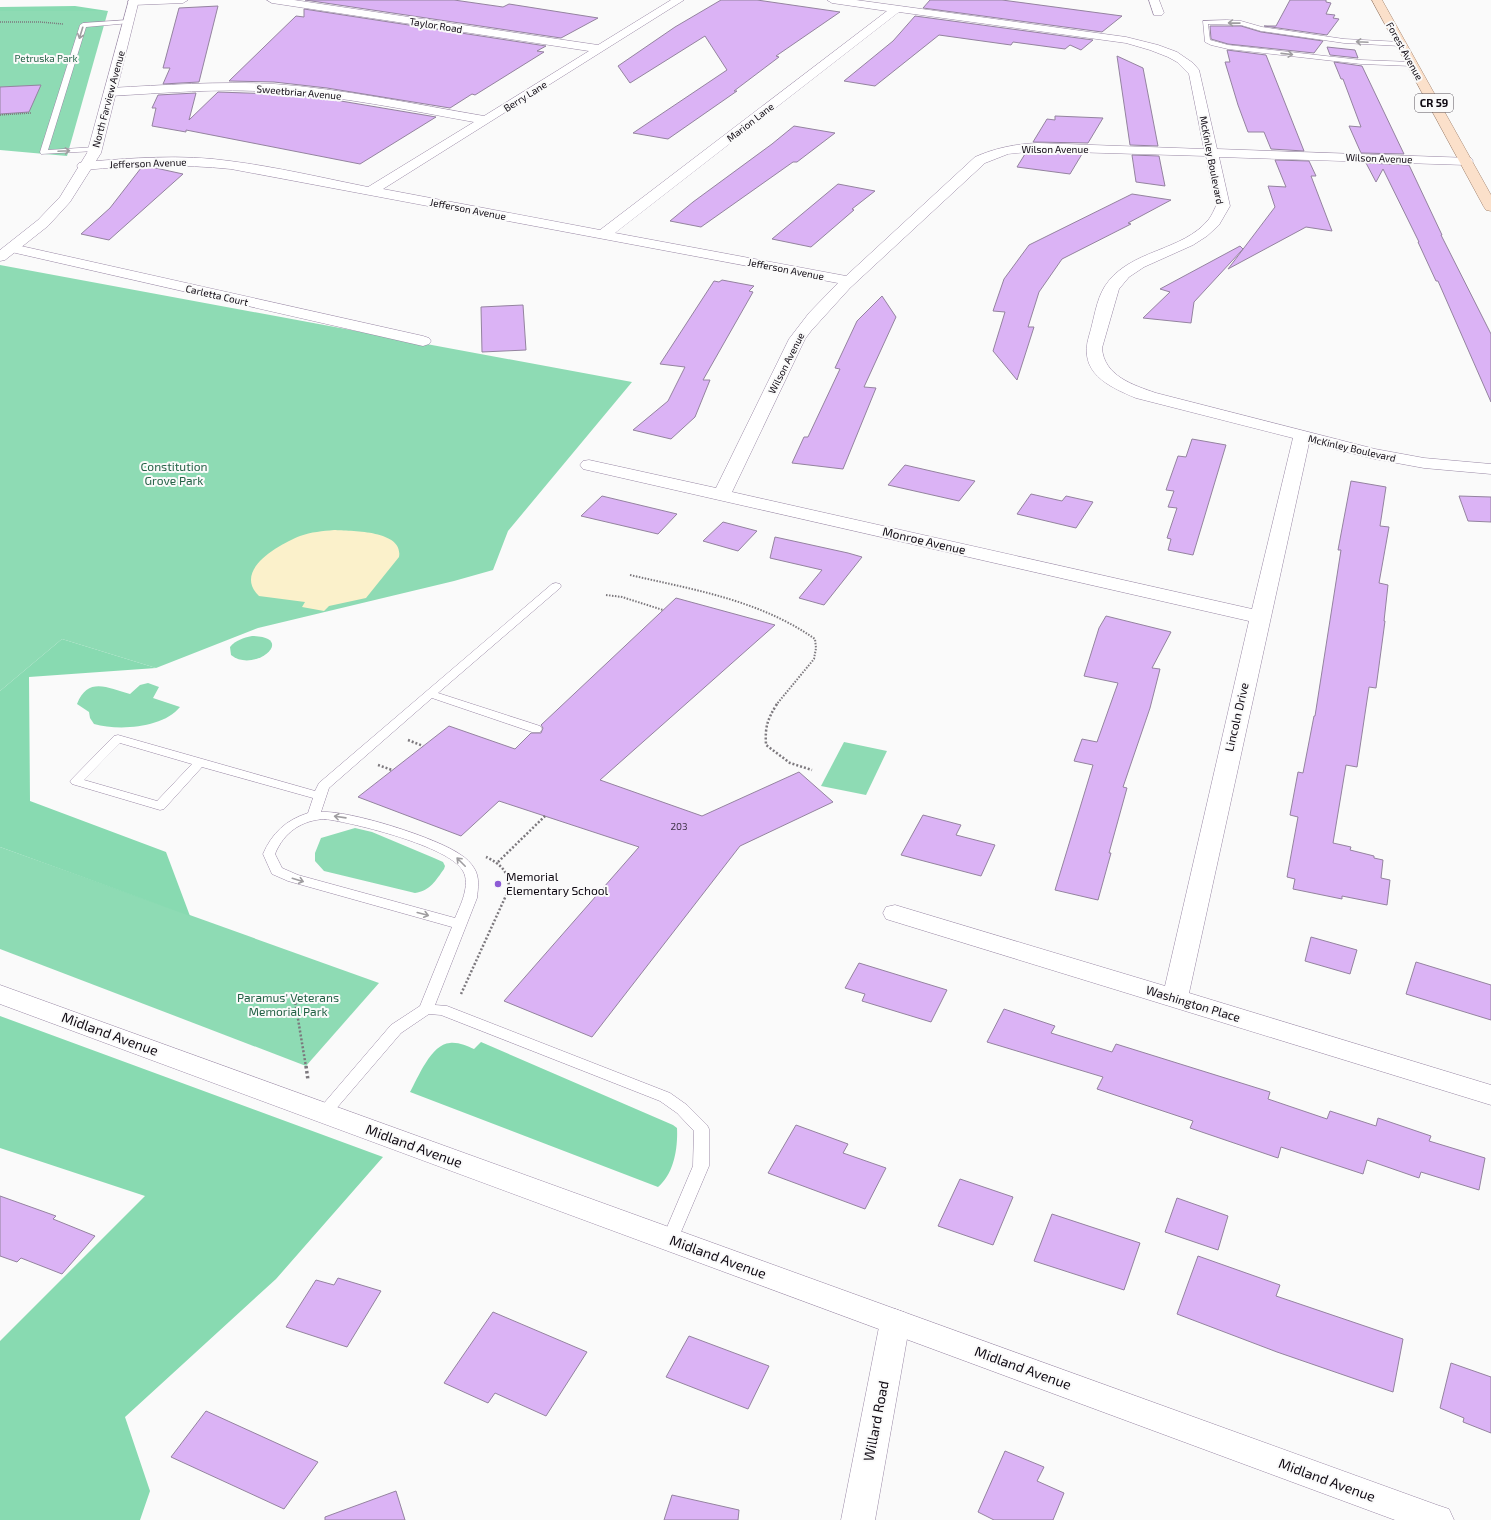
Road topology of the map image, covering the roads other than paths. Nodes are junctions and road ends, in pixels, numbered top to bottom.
1 (183, 0) edge
2 (272, 0) edge
3 (679, 0) edge
4 (832, 0) edge
5 (1154, 0) edge
6 (1377, 0) edge
7 (134, 1) edge
8 (896, 9) junction
9 (1158, 13) dead end
10 (128, 22) junction
11 (1401, 44) junction
12 (599, 49) junction
13 (1412, 64) junction
14 (110, 92) junction
15 (486, 120) junction
16 (95, 149) junction
17 (1212, 152) junction
18 (1466, 161) junction
19 (84, 166) junction
20 (371, 191) junction
21 (1491, 206) edge
22 (603, 235) junction
23 (6, 253) edge
24 (849, 281) junction
25 (423, 341) dead end
26 (1302, 436) junction
27 (589, 465) dead end
28 (1491, 469) edge
29 (722, 495) junction
30 (556, 586) dead end
31 (1260, 617) junction
32 (430, 694) junction
33 (536, 729) dead end
34 (200, 762) junction
35 (320, 796) junction
36 (314, 816) junction
37 (895, 913) dead end
38 (459, 924) junction
39 (0, 994) edge
40 (1175, 999) junction
41 (426, 1009) junction
42 (1491, 1095) edge
43 (319, 1111) junction
44 (670, 1240) junction
45 (895, 1322) junction
46 (858, 1520) edge
47 (1437, 1520) edge

1 - 7 street
2 - 12 street, Taylor Road
3 - 12 street, Berry Lane
4 - 8 street, McKinley Boulevard
5 - 9 street
6 - 11 main road, Forest Avenue / CR 59
7 - 10 street, North Farview Avenue
8 - 17 street, McKinley Boulevard
8 - 22 street, Marion Lane
10 - 14 street, North Farview Avenue
10 -> 16 lane
11 - 13 main road, Forest Avenue / CR 59
11 -> 13 lane
12 - 15 street, Berry Lane
13 - 18 main road, Forest Avenue / CR 59
14 - 15 street, Sweetbriar Avenue
14 - 16 street, North Farview Avenue
15 - 20 street, Berry Lane
16 - 19 street, North Farview Avenue
17 - 18 street, Wilson Avenue
17 - 24 street, Wilson Avenue
17 - 26 street, McKinley Boulevard
18 - 21 main road, Forest Avenue / CR 59
19 - 20 street, Jefferson Avenue
19 - 23 street, North Farview Avenue
20 - 22 street, Jefferson Avenue
22 - 24 street, Jefferson Avenue
23 - 25 street, Carletta Court
24 - 29 street, Wilson Avenue
26 - 28 street, McKinley Boulevard
26 - 31 street, Lincoln Drive
27 - 29 street, Monroe Avenue
29 - 31 street, Monroe Avenue
30 - 32 lane
31 - 40 street, Lincoln Drive
32 - 33 lane
32 - 35 lane
34 - 34 lane
34 - 35 lane
35 - 36 lane
38 -> 36 lane
36 -> 38 lane
37 - 40 street, Washington Place
38 - 41 lane
39 - 43 street, Midland Avenue
40 - 42 street, Washington Place
41 - 43 lane
41 - 44 lane
43 - 44 street, Midland Avenue
44 - 45 street, Midland Avenue
45 - 46 street, Willard Road
45 - 47 street, Midland Avenue

